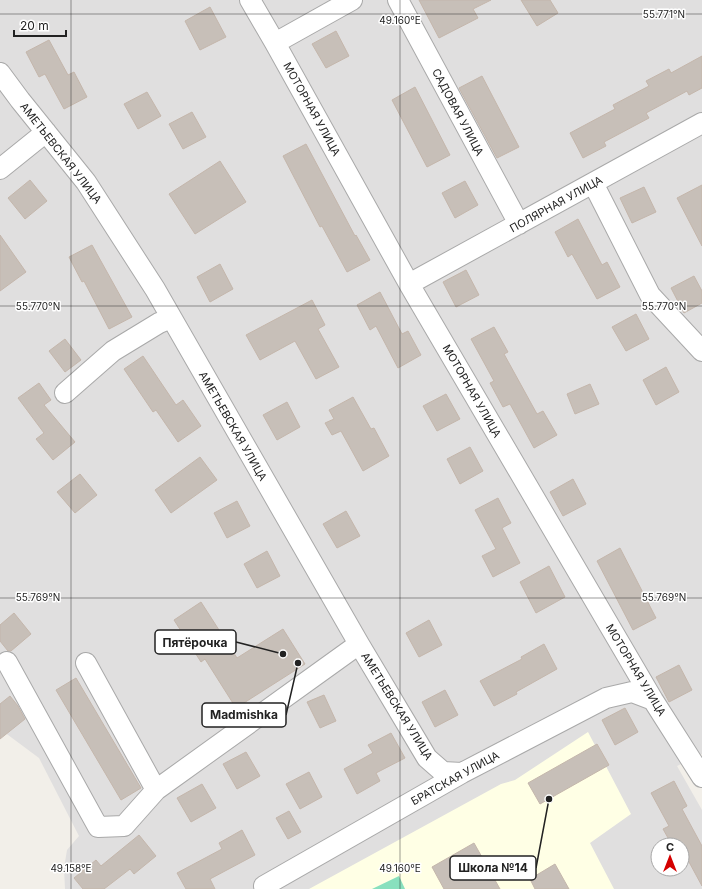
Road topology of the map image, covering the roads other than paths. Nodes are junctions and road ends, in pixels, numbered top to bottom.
1 (250, 0) edge
2 (352, 0) edge
3 (398, 0) edge
4 (276, 43) junction
5 (0, 73) edge
6 (702, 123) edge
7 (46, 132) junction
8 (0, 168) edge
9 (593, 183) junction
10 (519, 224) junction
11 (409, 284) junction
12 (171, 318) junction
13 (702, 351) edge
14 (65, 393) dead end
15 (359, 644) junction
16 (7, 662) dead end
17 (86, 663) dead end
18 (653, 700) junction
19 (699, 764) edge
20 (462, 773) junction
21 (156, 790) junction
22 (264, 886) dead end

1 - 4 street, МОТОРНАЯ УЛИЦА
2 - 4 street
3 - 10 street, САДОВАЯ УЛИЦА
4 - 11 street, МОТОРНАЯ УЛИЦА
5 - 7 street, АМЕТЬЕВСКАЯ УЛИЦА
6 - 9 street, ПОЛЯРНАЯ УЛИЦА
7 - 8 street
7 - 12 street, АМЕТЬЕВСКАЯ УЛИЦА
9 - 10 street, ПОЛЯРНАЯ УЛИЦА
9 - 13 street
10 - 11 street, ПОЛЯРНАЯ УЛИЦА
11 - 18 street, МОТОРНАЯ УЛИЦА
12 - 14 street
12 - 15 street, АМЕТЬЕВСКАЯ УЛИЦА
15 - 20 street, АМЕТЬЕВСКАЯ УЛИЦА
15 - 21 street
16 - 21 street
17 - 21 street
18 - 19 street, МОТОРНАЯ УЛИЦА
18 - 20 street, БРАТСКАЯ УЛИЦА
20 - 22 street, БРАТСКАЯ УЛИЦА

